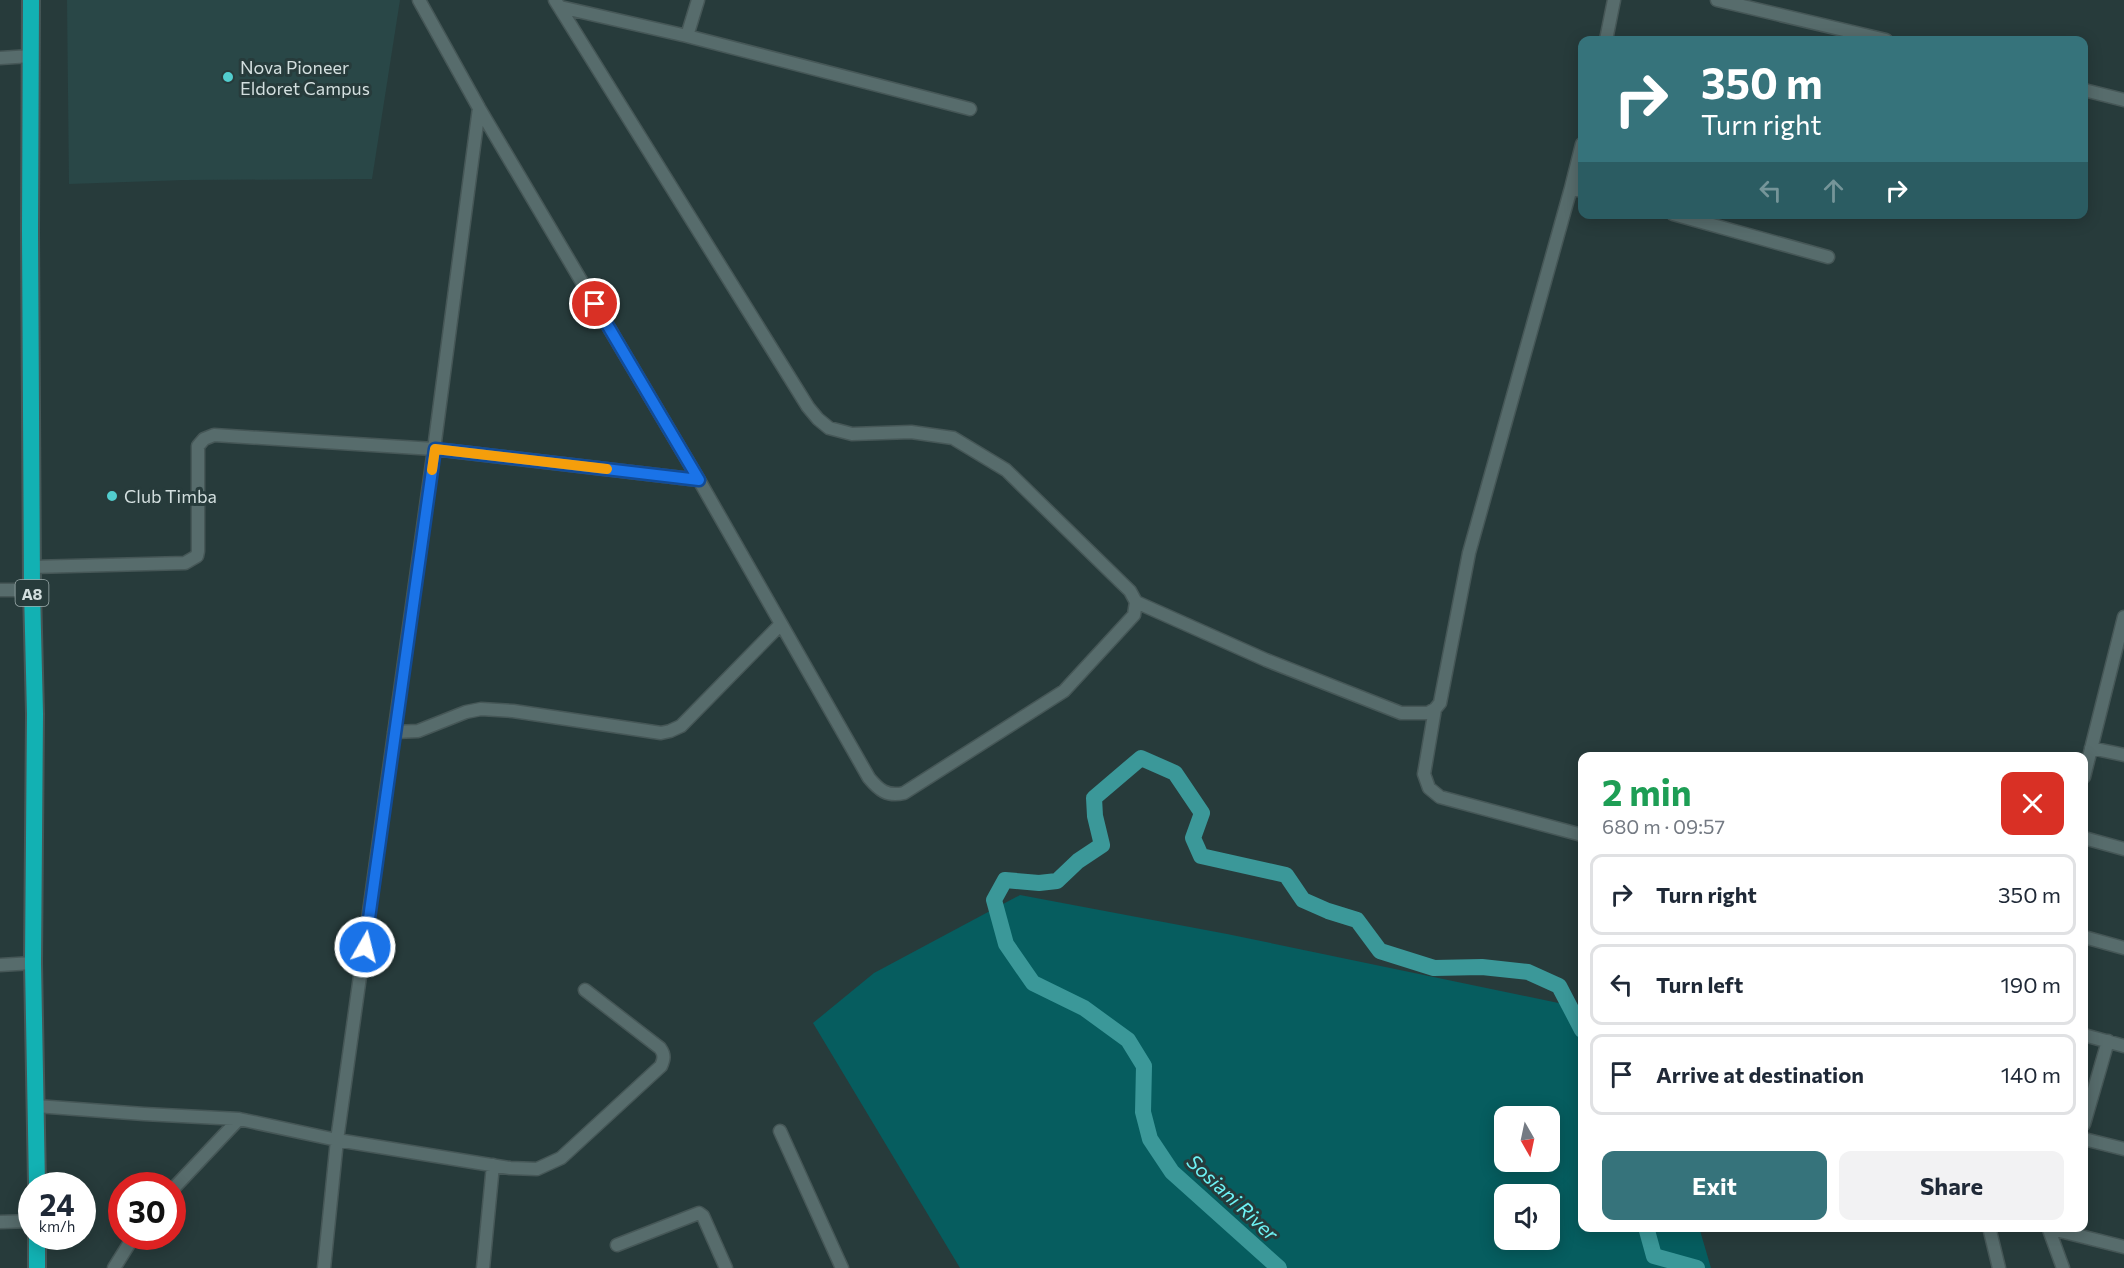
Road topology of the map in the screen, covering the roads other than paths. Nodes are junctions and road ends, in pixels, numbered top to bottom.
1 (31, 0) edge
2 (419, 0) edge
3 (698, 0) edge
4 (1614, 0) edge
5 (1717, 0) edge
6 (1734, 2) edge
7 (557, 4) edge
8 (687, 36) junction
9 (1607, 36) edge
10 (1870, 36) edge
11 (31, 56) junction
12 (0, 58) edge
13 (2088, 91) edge
14 (2124, 100) edge
15 (479, 108) junction
16 (970, 109) dead end
17 (1577, 189) edge
18 (1691, 219) edge
19 (1828, 257) dead end
20 (435, 449) junction
21 (699, 480) junction
22 (32, 567) junction
23 (0, 590) edge
24 (32, 590) junction
25 (1136, 602) junction
26 (2124, 617) edge
27 (781, 624) junction
28 (2119, 655) edge
29 (1435, 709) junction
30 (394, 732) junction
31 (2091, 748) junction
32 (2124, 755) edge
33 (2088, 760) edge
34 (1578, 834) edge
35 (2088, 839) edge
36 (2124, 849) edge
37 (2088, 938) edge
38 (2124, 948) edge
39 (33, 963) junction
40 (0, 965) edge
41 (585, 990) dead end
42 (2088, 1036) edge
43 (2108, 1041) junction
44 (2123, 1041) edge
45 (36, 1106) junction
46 (2088, 1110) edge
47 (239, 1119) junction
48 (780, 1131) dead end
49 (337, 1140) junction
50 (2088, 1140) edge
51 (2124, 1149) edge
52 (493, 1165) junction
53 (36, 1172) edge
54 (186, 1175) edge
55 (18, 1221) edge
56 (0, 1222) edge
57 (1990, 1232) edge
58 (2050, 1232) edge
59 (2064, 1232) edge
60 (618, 1245) dead end
61 (2124, 1247) edge
62 (37, 1250) edge
63 (125, 1250) edge
64 (37, 1268) edge
65 (114, 1268) edge
66 (324, 1268) edge
67 (483, 1268) edge
68 (726, 1268) edge
69 (842, 1268) edge
70 (1999, 1268) edge
71 (2063, 1268) edge

1 - 11 highway, A8
2 - 15 street
3 - 8 street
4 - 9 street
5 - 6 street
6 - 10 street
7 - 8 street
7 - 25 street
8 - 16 street
11 - 12 street
11 - 22 highway, A8
13 - 14 street
15 - 20 street
15 - 21 street
17 - 29 street
18 - 19 street
20 - 21 street
20 - 22 street
20 - 30 street
21 - 27 street
22 - 24 highway, A8
23 - 24 street
24 - 39 highway, A8
25 - 27 street
25 - 29 street
26 - 28 street
27 - 30 street
28 - 31 street
29 - 34 street
30 - 49 street
31 - 32 street
31 - 33 street
35 - 36 street
37 - 38 street
39 - 40 street
39 - 45 highway, A8
41 - 52 street
42 - 43 street
43 - 44 street
43 - 46 street
45 - 47 street
45 - 53 highway, A8
47 - 49 street
47 - 54 street
48 - 69 street
49 - 52 street
49 - 66 street
50 - 51 street
52 - 67 street
55 - 56 street
57 - 70 street
58 - 71 street
59 - 61 street
60 - 68 street
62 - 64 highway
63 - 65 street

